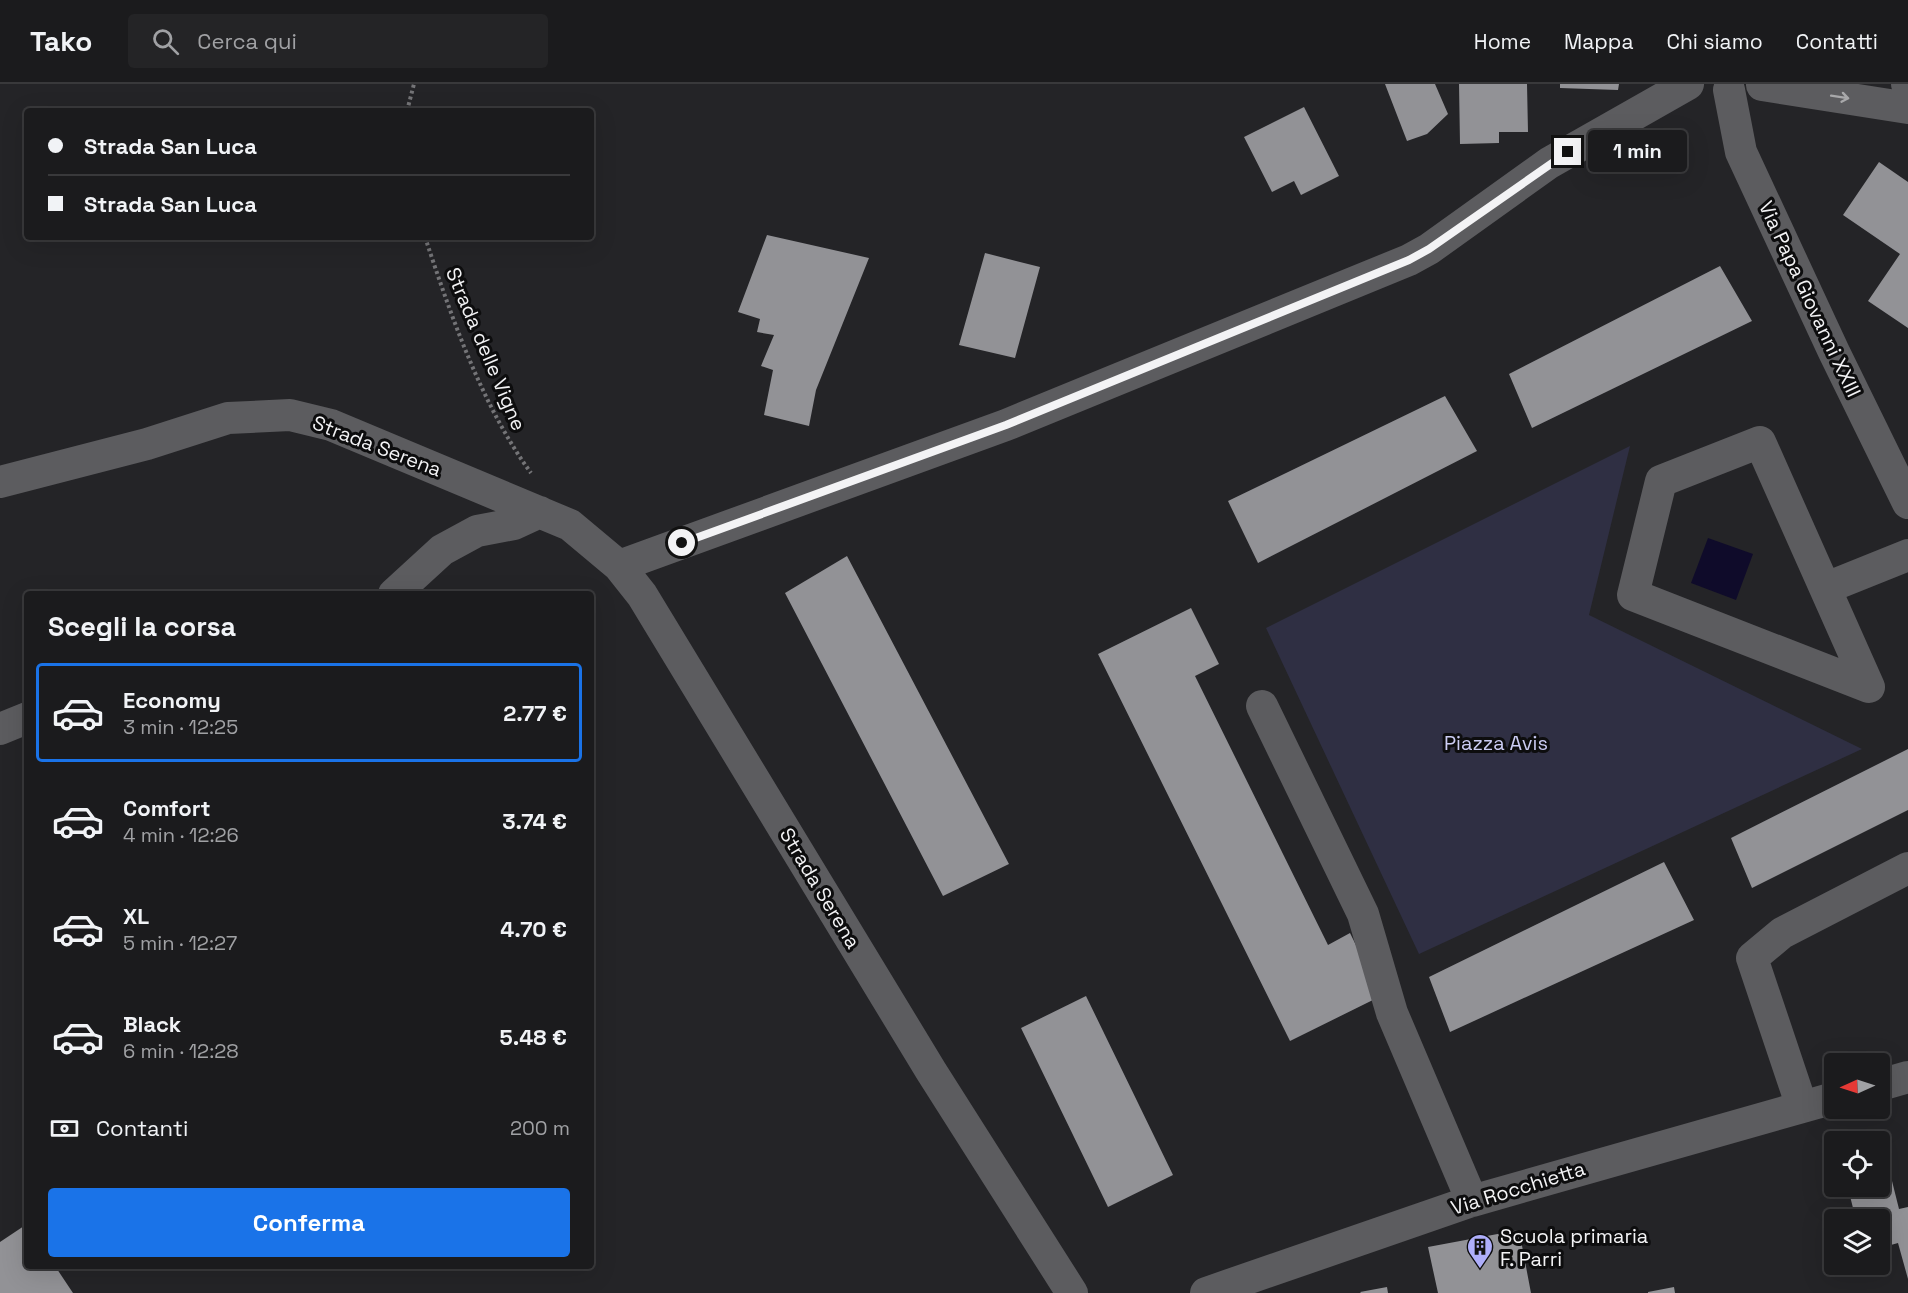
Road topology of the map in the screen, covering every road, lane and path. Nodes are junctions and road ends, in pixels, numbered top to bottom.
1 (414, 84) edge
2 (1688, 84) edge
3 (1763, 85) edge
4 (1721, 87) edge
5 (408, 108) edge
6 (1908, 108) edge
7 (426, 240) edge
8 (536, 478) dead end
9 (0, 482) edge
10 (1908, 500) edge
11 (540, 512) junction
12 (1908, 555) edge
13 (619, 566) junction
14 (1826, 588) junction
15 (397, 591) edge
16 (1262, 706) dead end
17 (24, 719) edge
18 (0, 729) edge
19 (1908, 868) edge
20 (1908, 1077) edge
21 (1890, 1082) edge
22 (1824, 1101) edge
23 (1802, 1107) junction
24 (1472, 1201) junction
25 (1072, 1293) edge
26 (1206, 1293) edge

1 - 5 path
2 - 13 street
3 - 4 street
3 -> 6 street
4 - 10 street, Via Papa Giovanni XXIII
7 - 8 path, Strada delle Vigne
9 - 11 street, Strada Serena
11 - 13 street, Strada Serena
11 - 15 street
12 - 14 street
13 - 25 street, Strada Serena
14 - 14 street
16 - 24 street
17 - 18 street
19 - 23 street
20 - 21 street
22 - 23 street, Via Rocchietta
23 - 24 street, Via Rocchietta
24 - 26 street, Via Rocchietta

